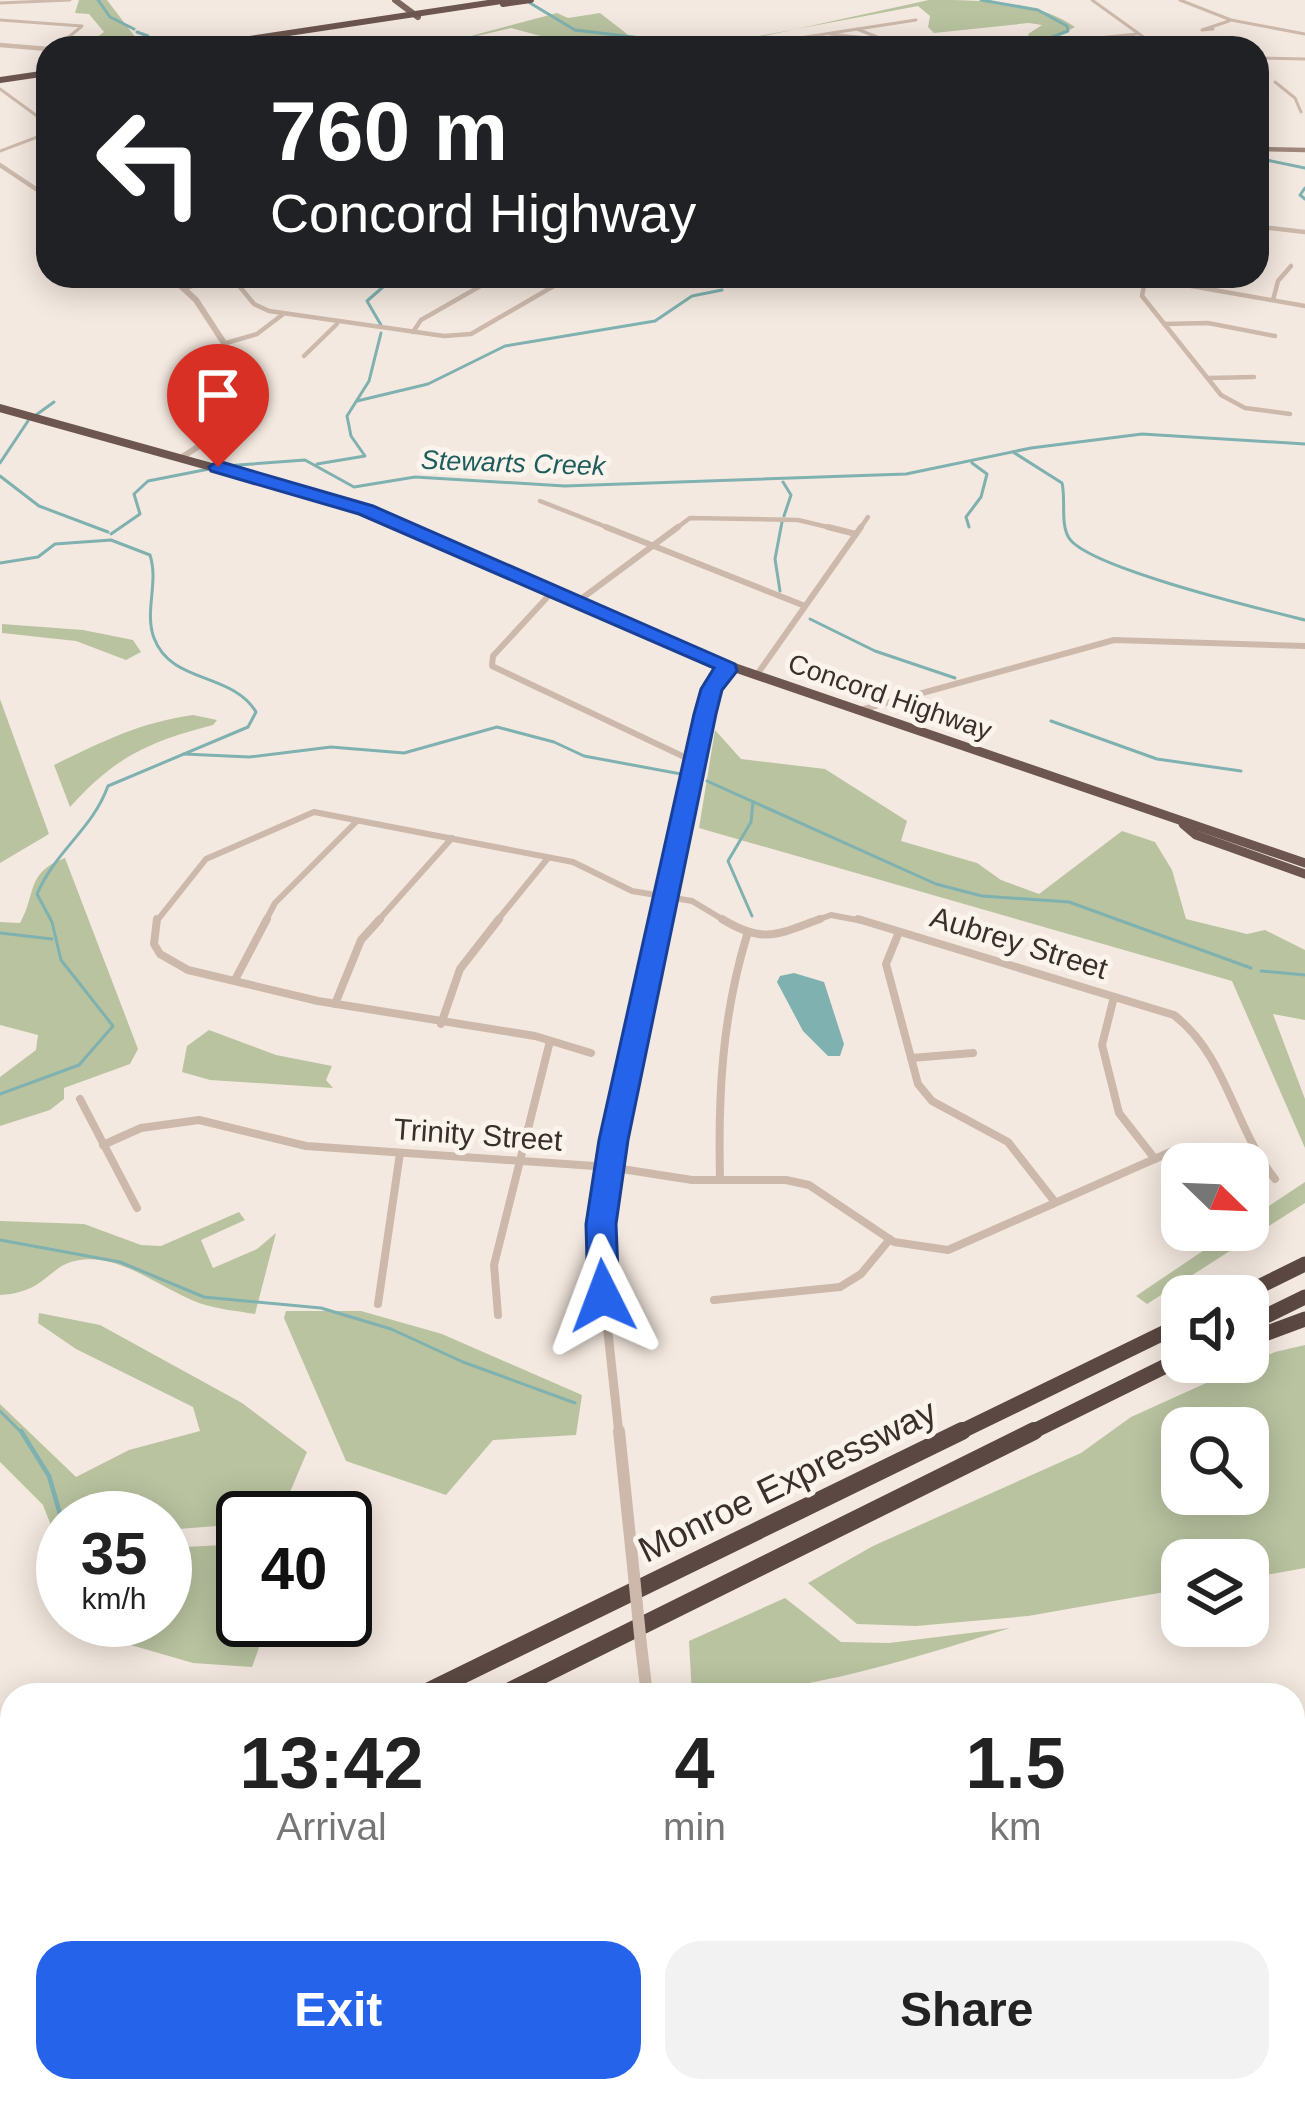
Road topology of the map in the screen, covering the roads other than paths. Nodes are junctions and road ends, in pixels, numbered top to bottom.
1 (70, 0) edge
2 (397, 0) edge
3 (508, 0) edge
4 (530, 0) edge
5 (1092, 0) edge
6 (1180, 0) edge
7 (0, 3) edge
8 (0, 16) edge
9 (416, 16) junction
10 (916, 20) dead end
11 (1231, 20) junction
12 (1213, 28) dead end
13 (856, 29) junction
14 (828, 33) junction
15 (1138, 34) junction
16 (1305, 34) edge
17 (68, 36) edge
18 (274, 36) edge
19 (290, 36) edge
20 (817, 36) edge
21 (840, 36) edge
22 (868, 36) edge
23 (1118, 36) edge
24 (1141, 36) edge
25 (0, 45) edge
26 (36, 47) edge
27 (1269, 58) edge
28 (1305, 59) edge
29 (36, 74) edge
30 (0, 82) edge
31 (1275, 82) dead end
32 (1305, 91) edge
33 (1289, 92) junction
34 (1301, 112) dead end
35 (36, 114) edge
36 (36, 138) edge
37 (1269, 147) edge
38 (1305, 150) edge
39 (0, 151) edge
40 (0, 165) edge
41 (36, 188) edge
42 (1269, 228) edge
43 (1305, 232) edge
44 (1291, 266) dead end
45 (185, 288) edge
46 (240, 288) edge
47 (477, 288) edge
48 (550, 288) edge
49 (1144, 288) edge
50 (1205, 288) edge
51 (1273, 300) junction
52 (1305, 306) edge
53 (283, 314) junction
54 (337, 324) junction
55 (1163, 324) junction
56 (412, 333) junction
57 (1276, 336) dead end
58 (226, 343) junction
59 (304, 356) dead end
60 (1255, 377) dead end
61 (1207, 378) junction
62 (0, 408) edge
63 (1290, 414) dead end
64 (182, 457) junction
65 (540, 501) dead end
66 (868, 517) dead end
67 (856, 534) junction
68 (653, 545) junction
69 (553, 591) junction
70 (577, 602) junction
71 (805, 606) junction
72 (1305, 646) edge
73 (724, 664) junction
74 (756, 676) junction
75 (856, 711) junction
76 (695, 762) junction
77 (358, 820) junction
78 (1182, 824) junction
79 (452, 838) junction
80 (548, 857) junction
81 (1305, 863) edge
82 (1305, 874) edge
83 (667, 895) junction
84 (899, 932) junction
85 (747, 934) junction
86 (235, 979) junction
87 (1114, 997) junction
88 (335, 1004) junction
89 (441, 1024) junction
90 (550, 1041) junction
91 (591, 1053) dead end
92 (973, 1053) dead end
93 (911, 1058) junction
94 (80, 1099) dead end
95 (103, 1145) junction
96 (400, 1153) junction
97 (1161, 1156) edge
98 (1155, 1159) junction
99 (518, 1164) junction
100 (608, 1167) junction
101 (720, 1179) junction
102 (1275, 1179) dead end
103 (1055, 1202) junction
104 (137, 1208) dead end
105 (890, 1239) junction
106 (1305, 1264) edge
107 (1269, 1282) edge
108 (1305, 1297) edge
109 (714, 1300) dead end
110 (378, 1304) dead end
111 (498, 1315) dead end
112 (1269, 1315) edge
113 (1305, 1319) edge
114 (1269, 1332) edge
115 (1161, 1334) edge
116 (1161, 1368) edge
117 (1161, 1375) edge
118 (1091, 1403) junction
119 (447, 1683) edge
120 (526, 1683) edge
121 (645, 1683) edge

1 - 7 street
2 - 9 main road
3 - 9 highway
4 - 9 highway
5 - 15 street
6 - 11 street
8 - 17 street
9 - 18 highway
9 - 19 highway
10 - 13 street
11 - 12 street
11 - 16 street
13 - 14 street
13 - 22 street
14 - 20 street
14 - 21 street
15 - 23 street
15 - 24 street
25 - 26 street
27 - 28 street
29 - 30 highway
30 - 35 street
31 - 33 street
32 - 33 street
33 - 34 street
36 - 39 street
37 - 38 main road
40 - 41 street
42 - 43 street
44 - 51 street
45 - 58 street
46 - 53 street
47 - 56 street
48 - 56 street
49 - 55 street
50 - 51 street
51 - 52 street
53 - 54 street
53 - 58 street
54 - 56 street
54 - 59 street
55 - 57 street
55 - 61 street
58 - 64 street
60 - 61 street
61 - 63 street
62 - 64 highway, Concord Highway
64 - 69 highway, Concord Highway
65 - 68 street
66 - 67 street
67 - 68 street
67 - 71 street
68 - 70 street
68 - 71 street
69 - 70 highway, Concord Highway
69 - 76 street
70 - 73 highway, Concord Highway
71 - 74 street
72 - 75 street
73 - 74 highway, Concord Highway
73 - 76 street
74 - 75 highway, Concord Highway
75 - 78 highway, Concord Highway
76 - 83 street
77 - 79 street
77 - 86 street
77 - 86 street
78 - 81 highway, Concord Highway
78 - 82 highway, Concord Highway
79 - 80 street
79 - 88 street
80 - 83 street
80 - 89 street
83 - 85 street
83 - 100 street
84 - 85 street, Aubrey Street
84 - 87 street, Aubrey Street
84 - 93 street
85 - 101 street
86 - 88 street
87 - 98 street
87 - 102 street, Aubrey Street
88 - 89 street
89 - 90 street
90 - 91 street
90 - 99 street
92 - 93 street
93 - 103 street
94 - 95 street
95 - 96 street, Trinity Street
95 - 104 street
96 - 99 street, Trinity Street
96 - 110 street
97 - 98 street, Trinity Street
98 - 103 street, Trinity Street
99 - 100 street, Trinity Street
99 - 111 street
100 - 101 street, Trinity Street
100 - 121 street, bridge
101 - 105 street, Trinity Street
103 - 105 street, Trinity Street
105 - 109 street
106 - 107 highway
108 - 112 highway
113 - 114 highway
115 - 119 highway, Monroe Expressway
116 - 118 highway, Monroe Expressway
117 - 118 highway
118 - 120 highway, Monroe Expressway

